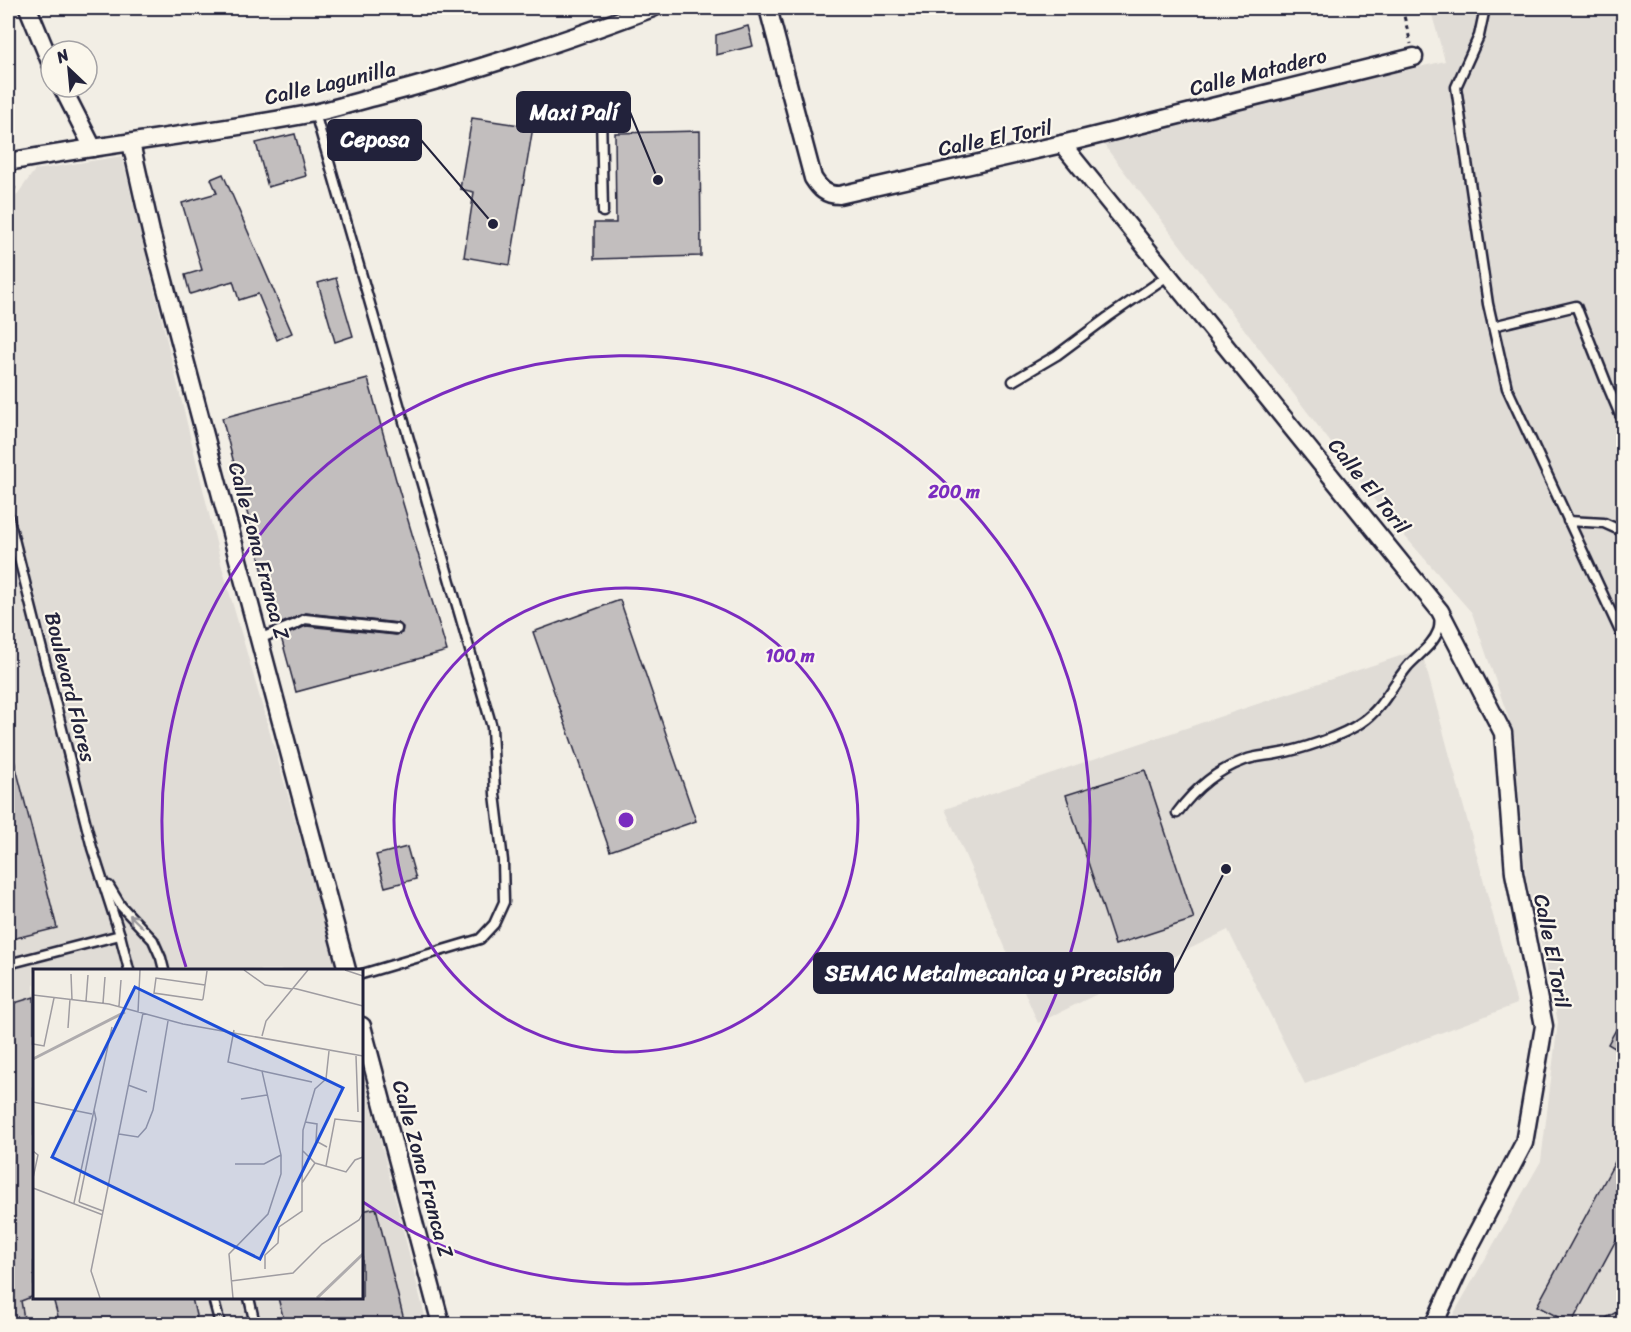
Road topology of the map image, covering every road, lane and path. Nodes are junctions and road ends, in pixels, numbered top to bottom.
1 (28, 8) edge
2 (653, 8) edge
3 (768, 8) edge
4 (1402, 8) edge
5 (1485, 8) edge
6 (41, 39) edge
7 (1414, 57) joint
8 (68, 99) edge
9 (601, 111) dead end
10 (315, 112) junction
11 (131, 143) junction
12 (1062, 144) junction
13 (93, 148) junction
14 (8, 162) edge
15 (603, 212) dead end
16 (1169, 275) junction
17 (1493, 326) junction
18 (1013, 381) dead end
19 (1623, 416) edge
20 (8, 515) edge
21 (1568, 521) junction
22 (1623, 532) edge
23 (1440, 611) junction
24 (397, 629) dead end
25 (259, 639) junction
26 (1623, 640) edge
27 (1177, 813) dead end
28 (98, 867) junction
29 (120, 935) junction
30 (8, 964) edge
31 (129, 969) edge
32 (164, 969) edge
33 (347, 969) edge
34 (363, 974) edge
35 (363, 1030) edge
36 (213, 1299) edge
37 (249, 1299) edge
38 (220, 1324) edge
39 (255, 1324) edge
40 (441, 1324) edge
41 (1434, 1324) edge

1 - 6 street
2 - 10 street, Calle Lagunilla
3 - 12 street, Calle El Toril
4 - 7 path
5 - 17 lane
7 - 12 street, Calle Matadero
8 - 13 street
9 - 15 lane
10 - 11 street, Calle Lagunilla
10 - 34 lane
11 - 13 street, Calle Lagunilla
11 - 25 street, Calle Zona Franca Z
12 - 16 street, Calle El Toril
13 - 14 street, Calle Lagunilla
16 - 18 lane
16 - 23 street, Calle El Toril
17 - 19 lane
17 - 21 lane
20 - 28 lane, Boulevard Flores
21 - 22 lane
21 - 26 lane
23 - 27 lane
23 - 41 street, Calle El Toril
24 - 25 lane
25 - 33 street, Calle Zona Franca Z
28 - 29 lane, Boulevard Flores
32 -> 28 lane, Boulevard Flores
29 - 30 lane
29 - 31 lane, Boulevard Flores
35 - 40 street, Calle Zona Franca Z
36 - 38 lane
37 - 39 lane

